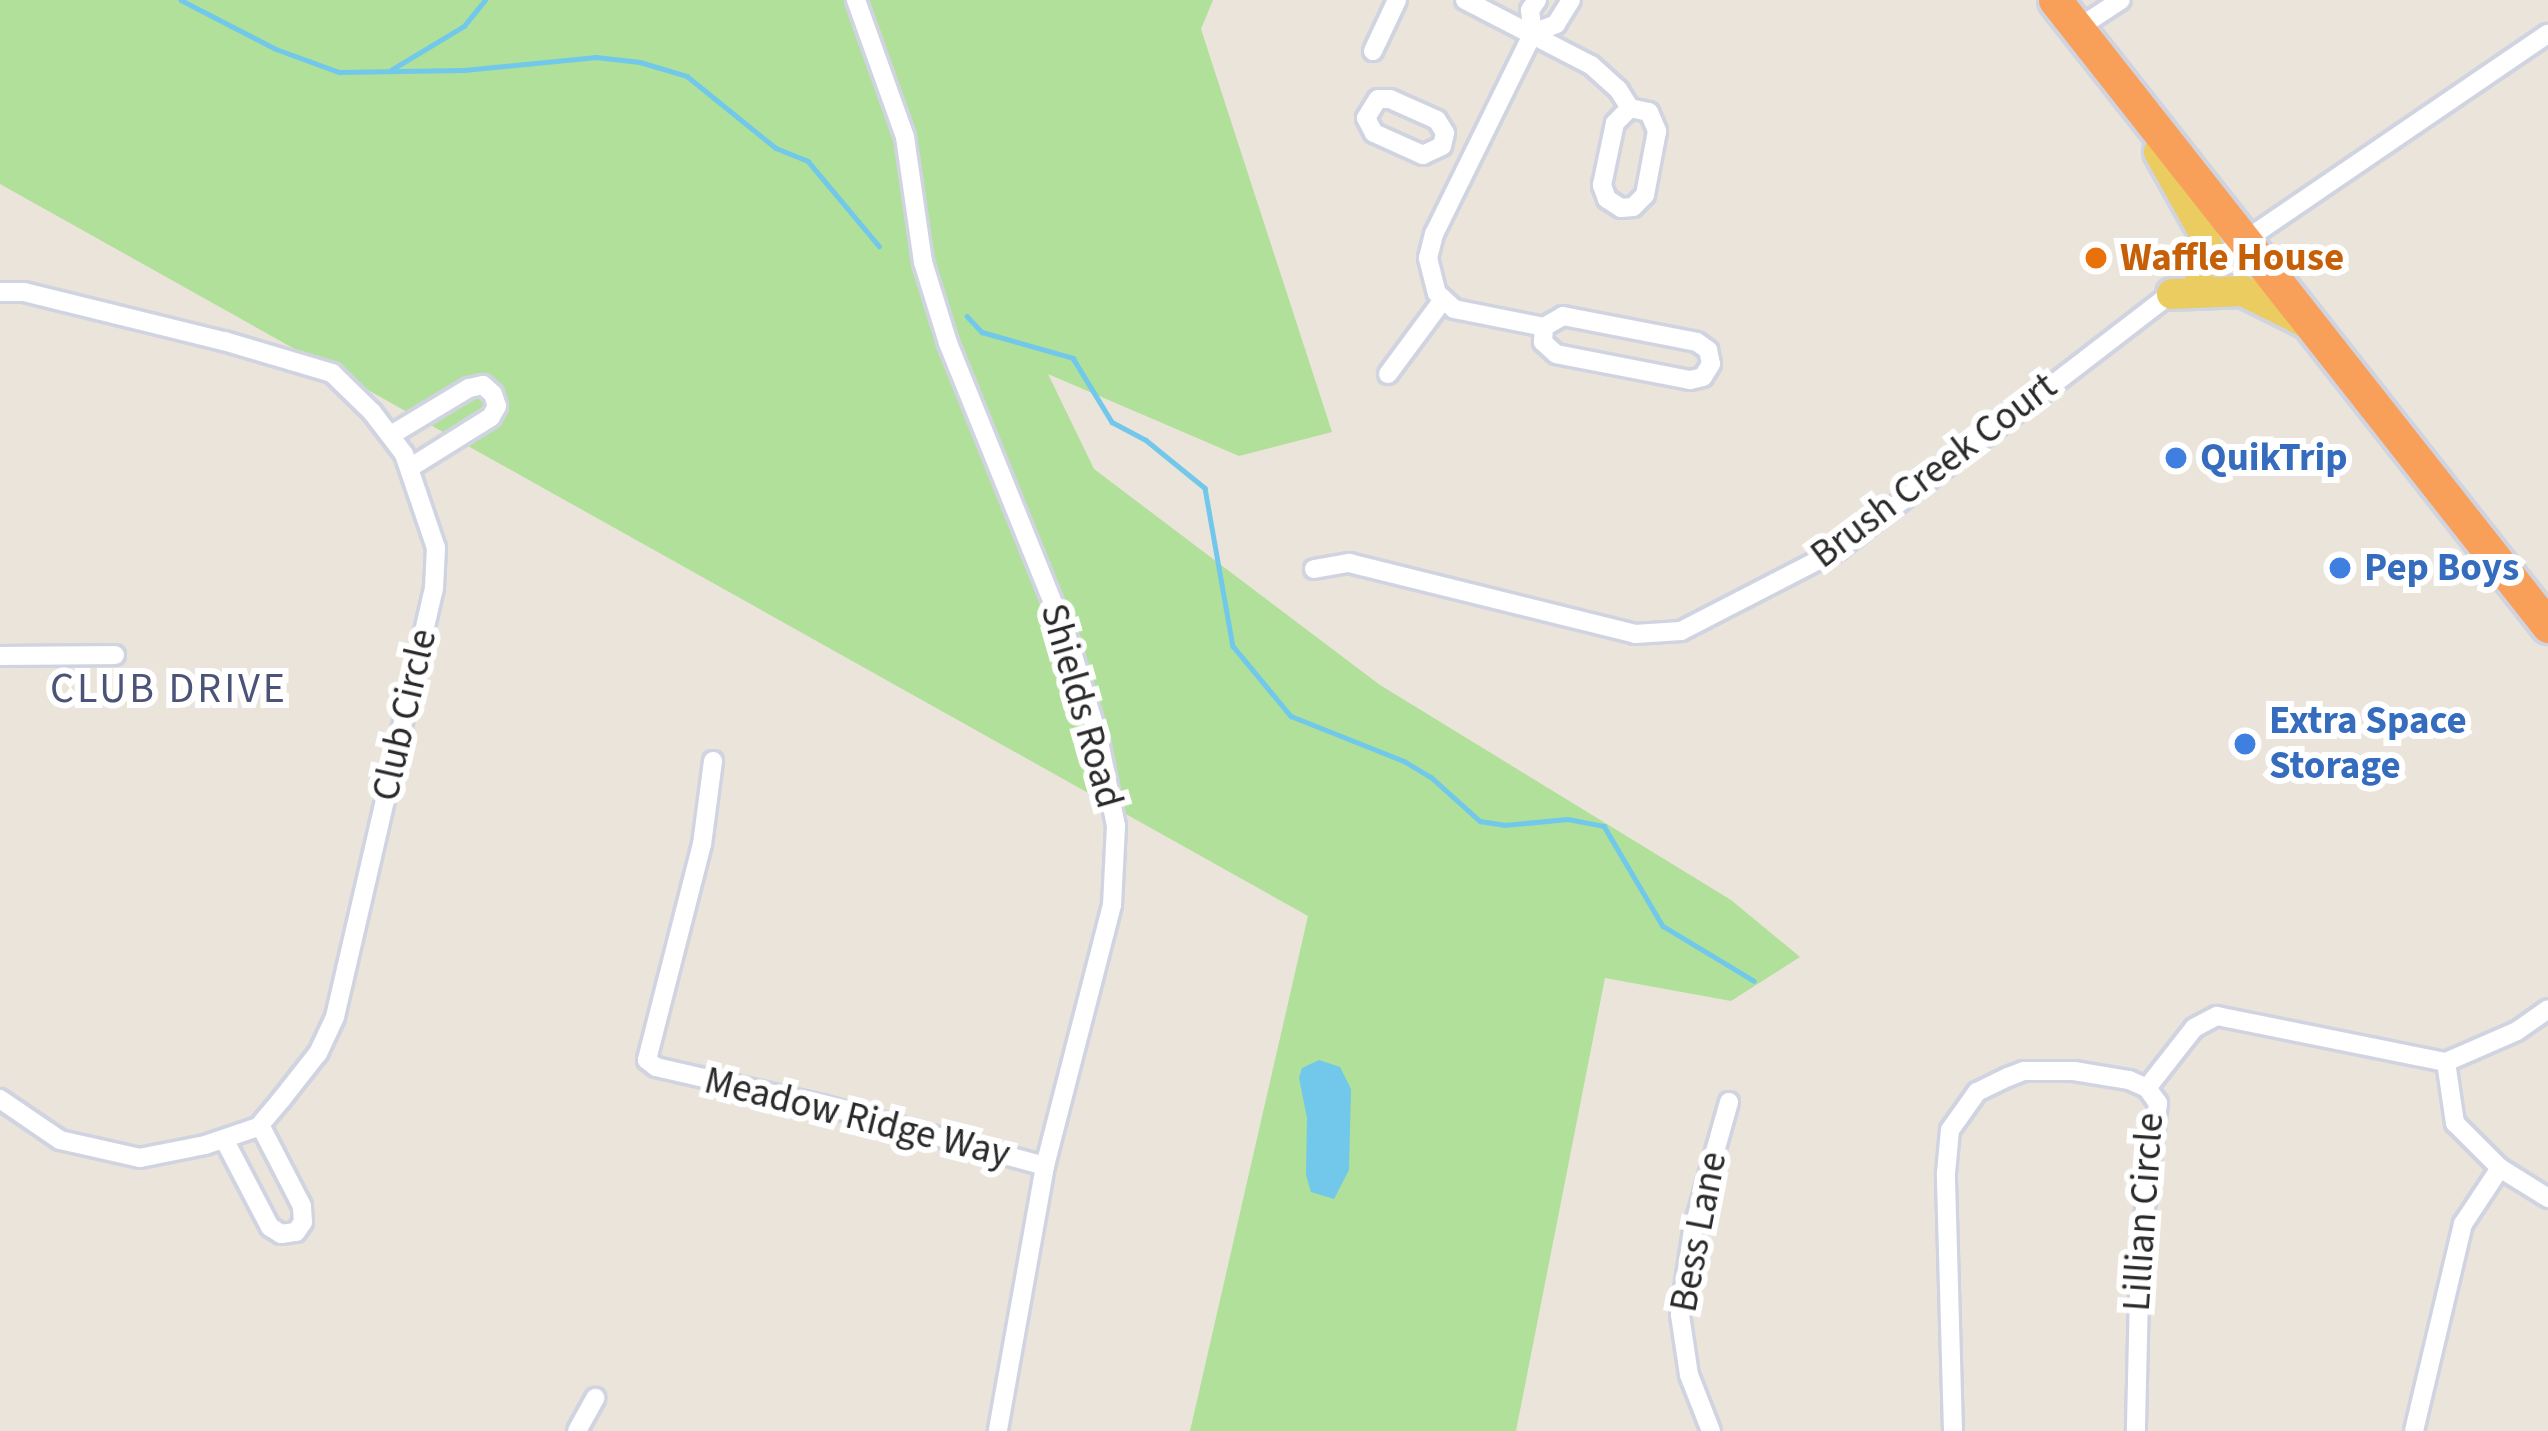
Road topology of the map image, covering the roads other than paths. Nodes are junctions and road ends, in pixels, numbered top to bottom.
1 (856, 0) edge
2 (1397, 0) edge
3 (1465, 0) edge
4 (1537, 0) edge
5 (1571, 0) edge
6 (2055, 0) edge
7 (2121, 0) edge
8 (2078, 28) junction
9 (1533, 33) junction
10 (2548, 34) edge
11 (1372, 51) dead end
12 (2116, 80) junction
13 (1630, 108) junction
14 (1444, 142) dead end
15 (1473, 154) junction
16 (2245, 238) junction
17 (2199, 271) junction
18 (0, 292) edge
19 (2172, 294) junction
20 (1442, 301) junction
21 (1544, 327) junction
22 (2314, 327) junction
23 (1648, 333) junction
24 (1641, 370) junction
25 (1388, 374) dead end
26 (392, 435) junction
27 (411, 467) junction
28 (1314, 569) dead end
29 (2548, 626) edge
30 (115, 655) dead end
31 (0, 656) edge
32 (713, 761) dead end
33 (2548, 1009) edge
34 (2446, 1062) junction
35 (2147, 1088) junction
36 (0, 1099) edge
37 (1729, 1102) dead end
38 (260, 1125) junction
39 (224, 1139) junction
40 (1045, 1166) junction
41 (2500, 1168) junction
42 (2548, 1198) edge
43 (595, 1398) dead end
44 (577, 1431) edge
45 (998, 1431) edge
46 (1711, 1431) edge
47 (1953, 1431) edge
48 (2136, 1431) edge
49 (2414, 1431) edge

1 - 40 street, Shields Road
2 - 11 street
3 - 9 street
4 - 9 street
5 - 9 street
6 - 8 highway
7 - 8 street
8 - 12 highway
9 - 13 street
9 - 15 street
10 - 16 street, Brush Creek Court
12 - 16 highway
12 - 17 main road
13 - 13 street
14 - 15 street
15 - 20 street
16 - 17 street, Brush Creek Court
16 - 22 highway
17 - 19 street, Brush Creek Court
18 - 26 street, Club Circle
19 - 22 main road
19 - 28 street, Brush Creek Court
20 - 21 street
20 - 25 street
21 - 23 street
21 - 24 street
22 - 29 highway
23 - 24 street
23 - 24 street
26 - 27 street, Club Circle
26 - 27 street
27 - 38 street, Club Circle
30 - 31 street
32 - 40 street, Meadow Ridge Way
33 - 34 street
34 - 35 street
34 - 41 street
35 - 47 street, Lillian Circle
35 - 48 street, Lillian Circle
36 - 39 street, Club Circle
37 - 46 street, Bess Lane
38 - 39 street, Club Circle
38 - 39 street
40 - 45 street, Shields Road
41 - 42 street
41 - 49 street
43 - 44 street

